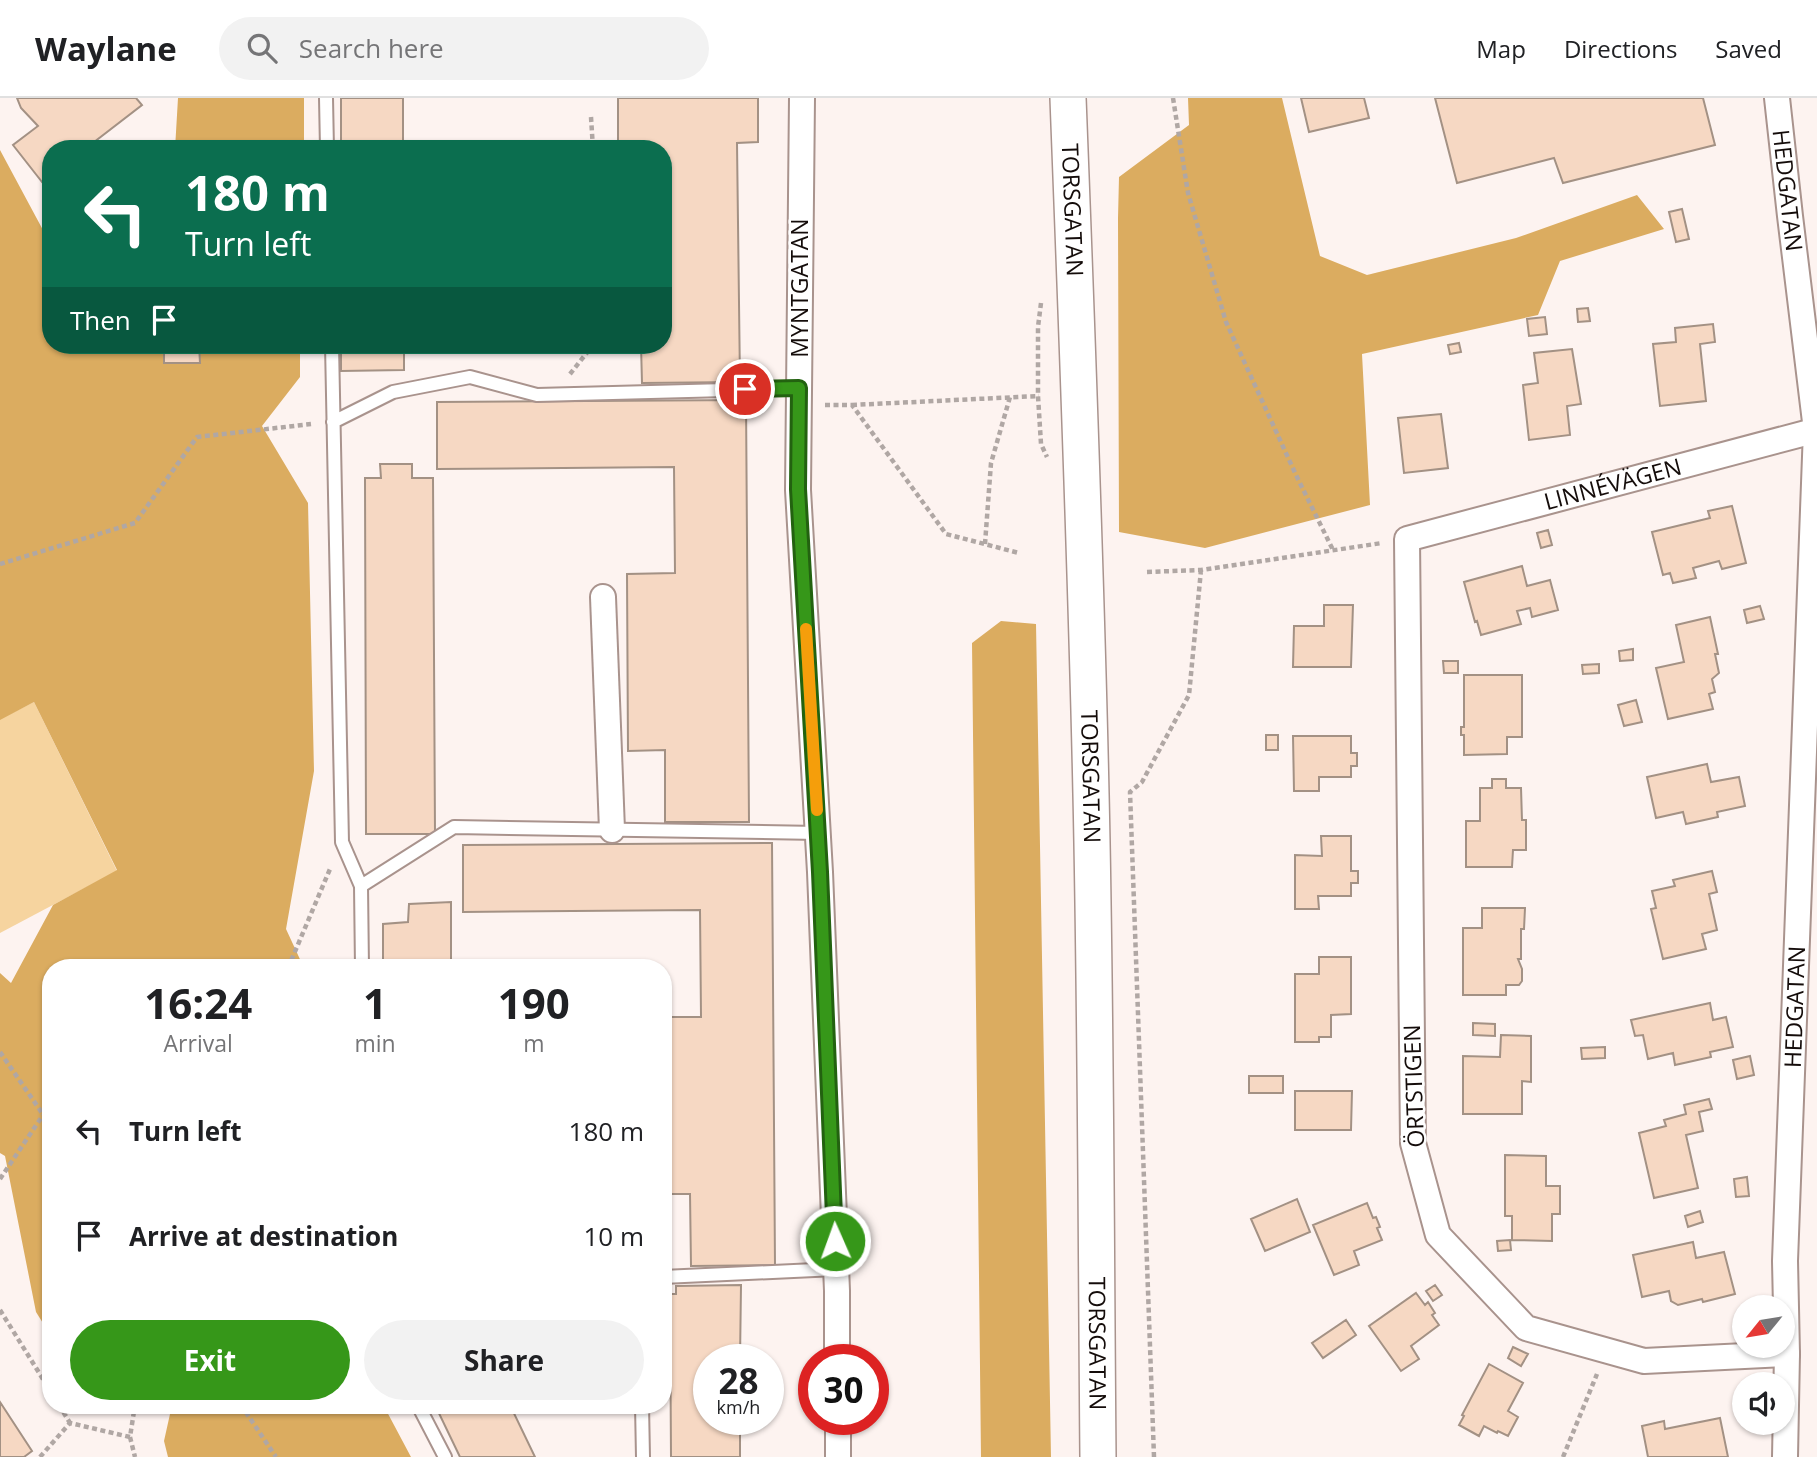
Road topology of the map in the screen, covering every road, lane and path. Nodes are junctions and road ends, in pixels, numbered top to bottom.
1 (326, 98) edge
2 (802, 98) edge
3 (1068, 98) edge
4 (1174, 98) edge
5 (1777, 98) edge
6 (591, 117) dead end
7 (327, 140) edge
8 (592, 140) edge
9 (331, 354) edge
10 (799, 397) junction
11 (1010, 397) junction
12 (1046, 397) dead end
13 (852, 405) junction
14 (333, 422) junction
15 (1817, 430) edge
16 (1407, 539) junction
17 (985, 544) junction
18 (1333, 550) junction
19 (1019, 553) dead end
20 (0, 564) edge
21 (1202, 570) junction
22 (1147, 572) dead end
23 (603, 597) dead end
24 (612, 830) junction
25 (818, 834) junction
26 (342, 842) junction
27 (361, 886) junction
28 (292, 959) edge
29 (362, 959) edge
30 (0, 1052) edge
31 (42, 1114) edge
32 (42, 1116) edge
33 (0, 1179) edge
34 (836, 1269) junction
35 (672, 1277) edge
36 (1786, 1295) edge
37 (0, 1310) edge
38 (837, 1344) edge
39 (1606, 1350) junction
40 (1732, 1357) edge
41 (1787, 1358) edge
42 (42, 1378) edge
43 (64, 1414) edge
44 (134, 1414) edge
45 (247, 1414) edge
46 (423, 1414) edge
47 (642, 1414) edge
48 (70, 1423) junction
49 (838, 1435) edge
50 (130, 1437) junction
51 (40, 1457) edge
52 (135, 1457) edge
53 (276, 1457) edge
54 (445, 1457) edge
55 (643, 1457) edge
56 (838, 1457) edge
57 (1098, 1457) edge
58 (1154, 1457) edge
59 (1563, 1457) edge
60 (1785, 1457) edge

1 - 7 lane
2 - 10 street, MYNTGATAN
3 - 57 main road, TORSGATAN
4 - 18 path
5 - 15 street, HEDGATAN
6 - 8 path
9 - 14 lane
10 - 13 path
10 - 14 lane
10 - 25 street, MYNTGATAN
11 - 12 path
11 - 13 path
11 - 17 path
13 - 17 path
14 - 20 path
14 - 26 lane
15 - 16 street, LINNÉVÄGEN
15 - 36 street, HEDGATAN
16 - 18 path
16 - 39 street, ÖRTSTIGEN
17 - 19 path
18 - 21 path
21 - 22 path
21 - 58 path
23 - 24 street
24 - 25 lane
24 - 27 lane
25 - 34 street, MYNTGATAN
26 - 27 lane
26 - 28 path
27 - 29 lane
30 - 31 path
32 - 33 path
34 - 35 lane
34 - 38 street, MYNTGATAN
37 - 42 path
39 - 40 street, ÖRTSTIGEN
39 - 59 path
41 - 60 street, HEDGATAN
43 - 48 path
44 - 50 path
45 - 53 path
46 - 54 lane
47 - 55 lane
48 - 50 path
48 - 51 path
49 - 56 street
50 - 52 path

